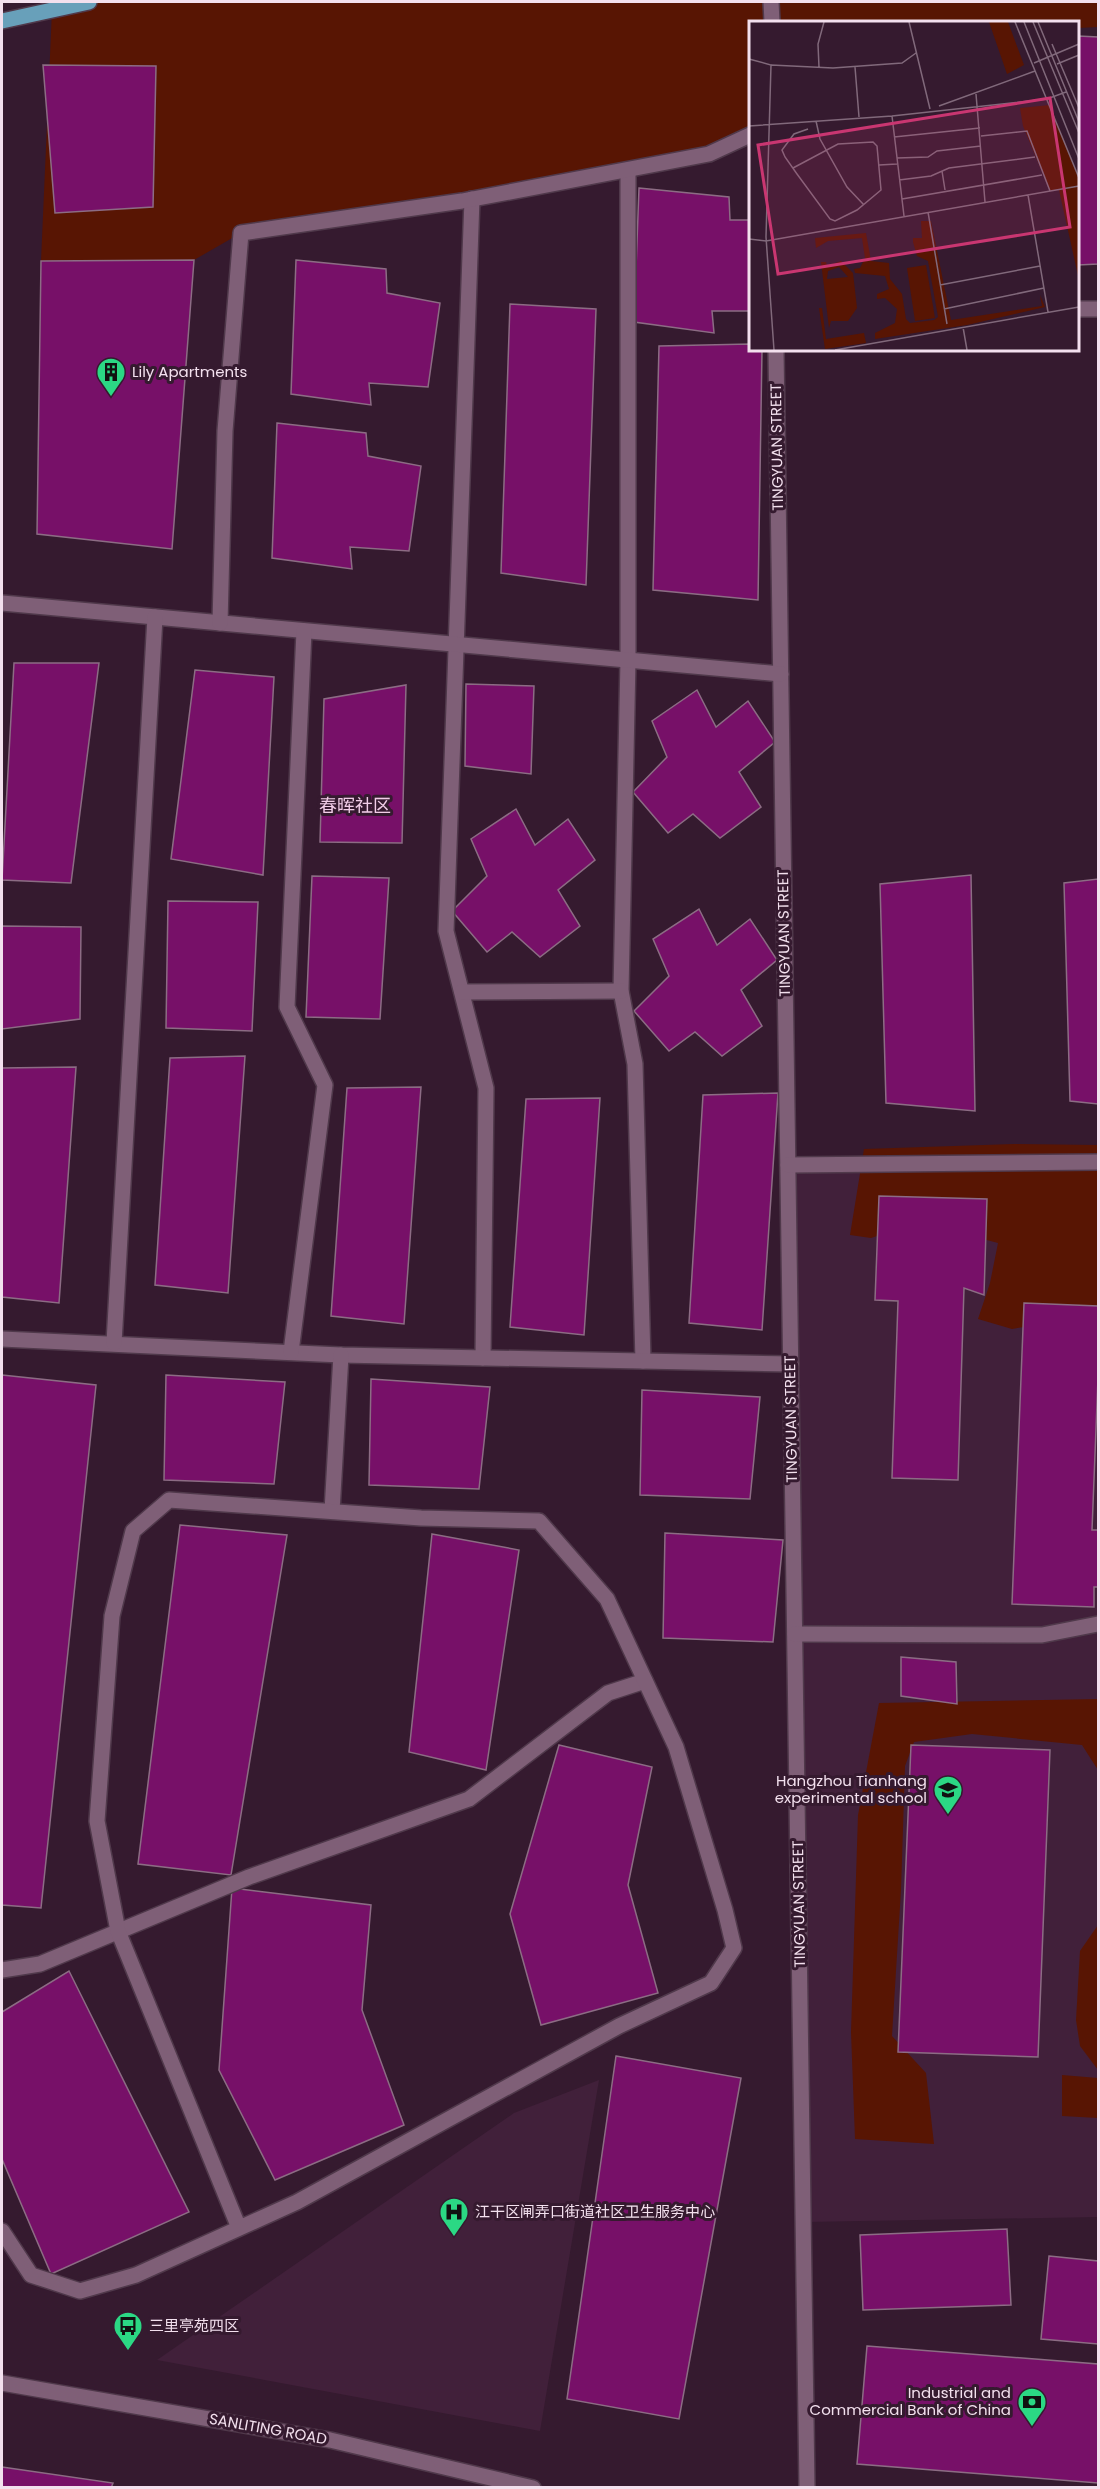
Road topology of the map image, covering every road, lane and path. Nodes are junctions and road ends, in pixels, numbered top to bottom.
1 (89, 2) edge
2 (771, 2) edge
3 (2, 21) edge
4 (772, 21) edge
5 (749, 135) edge
6 (628, 170) junction
7 (472, 199) junction
8 (1079, 309) edge
9 (1098, 309) edge
10 (776, 351) edge
11 (2, 603) edge
12 (155, 617) junction
13 (220, 623) junction
14 (304, 631) junction
15 (456, 644) junction
16 (628, 660) junction
17 (781, 674) junction
18 (621, 991) junction
19 (462, 992) junction
20 (1098, 1161) edge
21 (788, 1165) junction
22 (2, 1338) edge
23 (114, 1343) junction
24 (291, 1352) junction
25 (341, 1355) junction
26 (483, 1358) junction
27 (643, 1361) junction
28 (790, 1364) junction
29 (332, 1511) junction
30 (1098, 1624) edge
31 (795, 1634) junction
32 (645, 1682) junction
33 (118, 1931) junction
34 (2, 1970) edge
35 (239, 2228) junction
36 (2, 2231) edge
37 (2, 2383) edge
38 (533, 2487) edge
39 (807, 2487) edge

1 - 3 main road
2 - 4 street
5 - 6 street
6 - 7 street
6 - 16 street
7 - 13 street
7 - 15 street
8 - 9 street
10 - 17 street, TINGYUAN STREET
11 - 12 street
12 - 13 street
12 - 23 street
13 - 14 street
14 - 15 street
14 - 24 street
15 - 16 street
15 - 19 street
16 - 17 street
16 - 18 street
17 - 21 street, TINGYUAN STREET
18 - 19 street
18 - 27 street
19 - 26 street
20 - 21 street
21 - 28 street, TINGYUAN STREET
22 - 23 street
23 - 24 street
24 - 25 street
25 - 26 street
25 - 29 street
26 - 27 street
27 - 28 street
28 - 31 street, TINGYUAN STREET
29 - 32 street
29 - 33 street
30 - 31 street
31 - 39 street, TINGYUAN STREET
32 - 33 street
32 - 35 street
33 - 34 street
33 - 35 street
35 - 36 street
37 - 38 street, SANLITING ROAD

